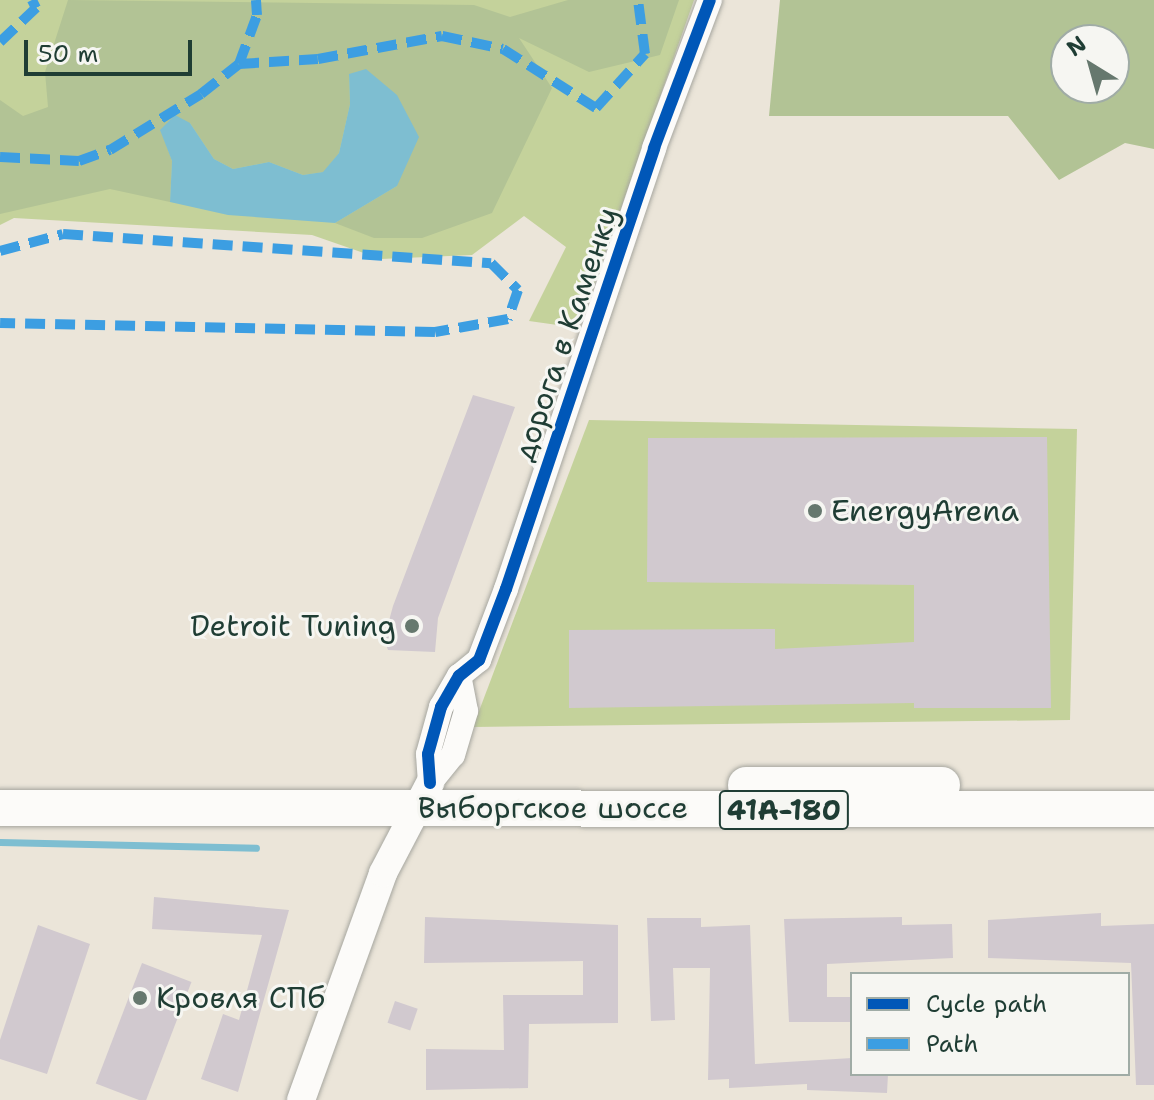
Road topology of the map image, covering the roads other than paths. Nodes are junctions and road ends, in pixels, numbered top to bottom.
1 (710, 0) edge
2 (0, 784) edge
3 (1154, 784) edge
4 (422, 795) junction
5 (0, 808) edge
6 (1154, 809) edge
7 (301, 1100) edge

1 - 4 street, дорога в Каменку
2 - 4 main road, Выборгское шоссе / 41А-180
3 - 4 main road, Выборгское шоссе / 41А-180
4 - 5 main road, Выборгское шоссе / 41А-180
4 - 6 main road, Выборгское шоссе / 41А-180
4 - 7 street, дорога в Каменку

